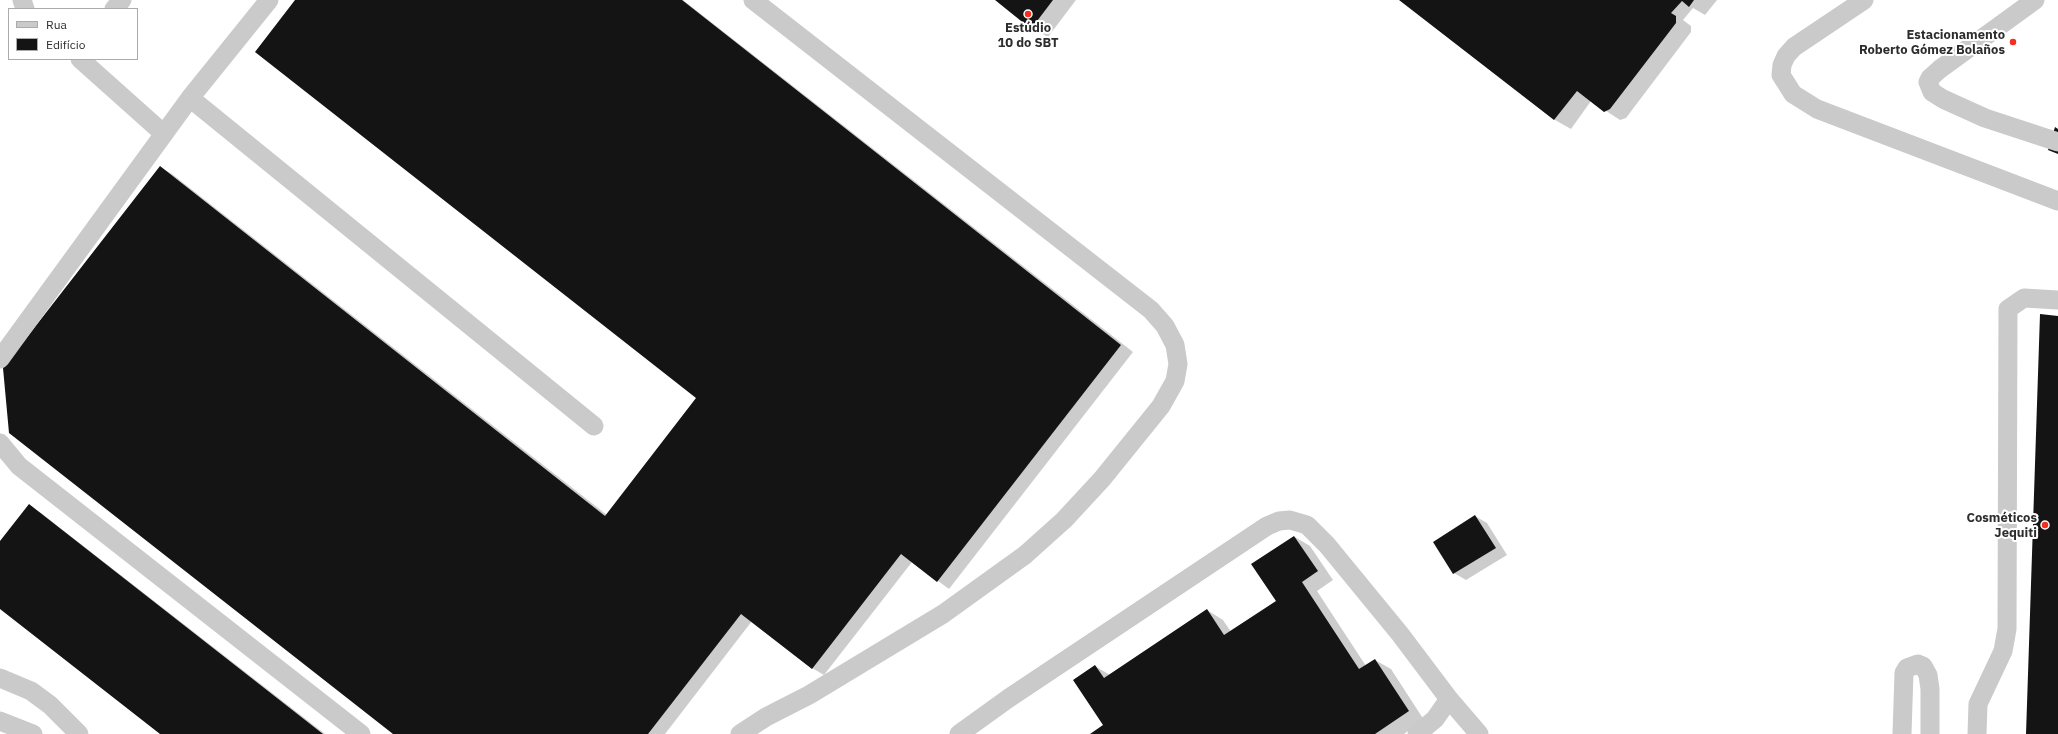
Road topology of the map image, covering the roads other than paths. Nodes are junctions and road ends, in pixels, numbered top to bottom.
1 (122, 0) edge
2 (268, 0) edge
3 (753, 0) edge
4 (1864, 0) edge
5 (2035, 0) edge
6 (115, 8) edge
7 (81, 60) edge
8 (190, 98) junction
9 (164, 134) junction
10 (2058, 142) edge
11 (2058, 201) edge
12 (2058, 300) edge
13 (0, 359) edge
14 (594, 426) dead end
15 (0, 443) edge
16 (0, 678) edge
17 (1449, 699) junction
18 (0, 720) edge
19 (33, 734) edge
20 (78, 734) edge
21 (361, 734) edge
22 (740, 734) edge
23 (959, 734) edge
24 (1417, 734) edge
25 (1479, 734) edge
26 (1902, 734) edge
27 (1930, 734) edge
28 (1977, 734) edge

1 - 6 lane
2 - 8 lane
3 - 22 lane
4 - 11 lane
5 - 10 lane
7 - 9 lane
8 - 9 lane
8 - 14 lane
9 - 13 lane
12 - 28 lane
15 - 21 lane
16 - 20 lane
17 - 23 lane
17 - 24 lane
17 - 25 lane
18 - 19 lane
26 - 27 lane

